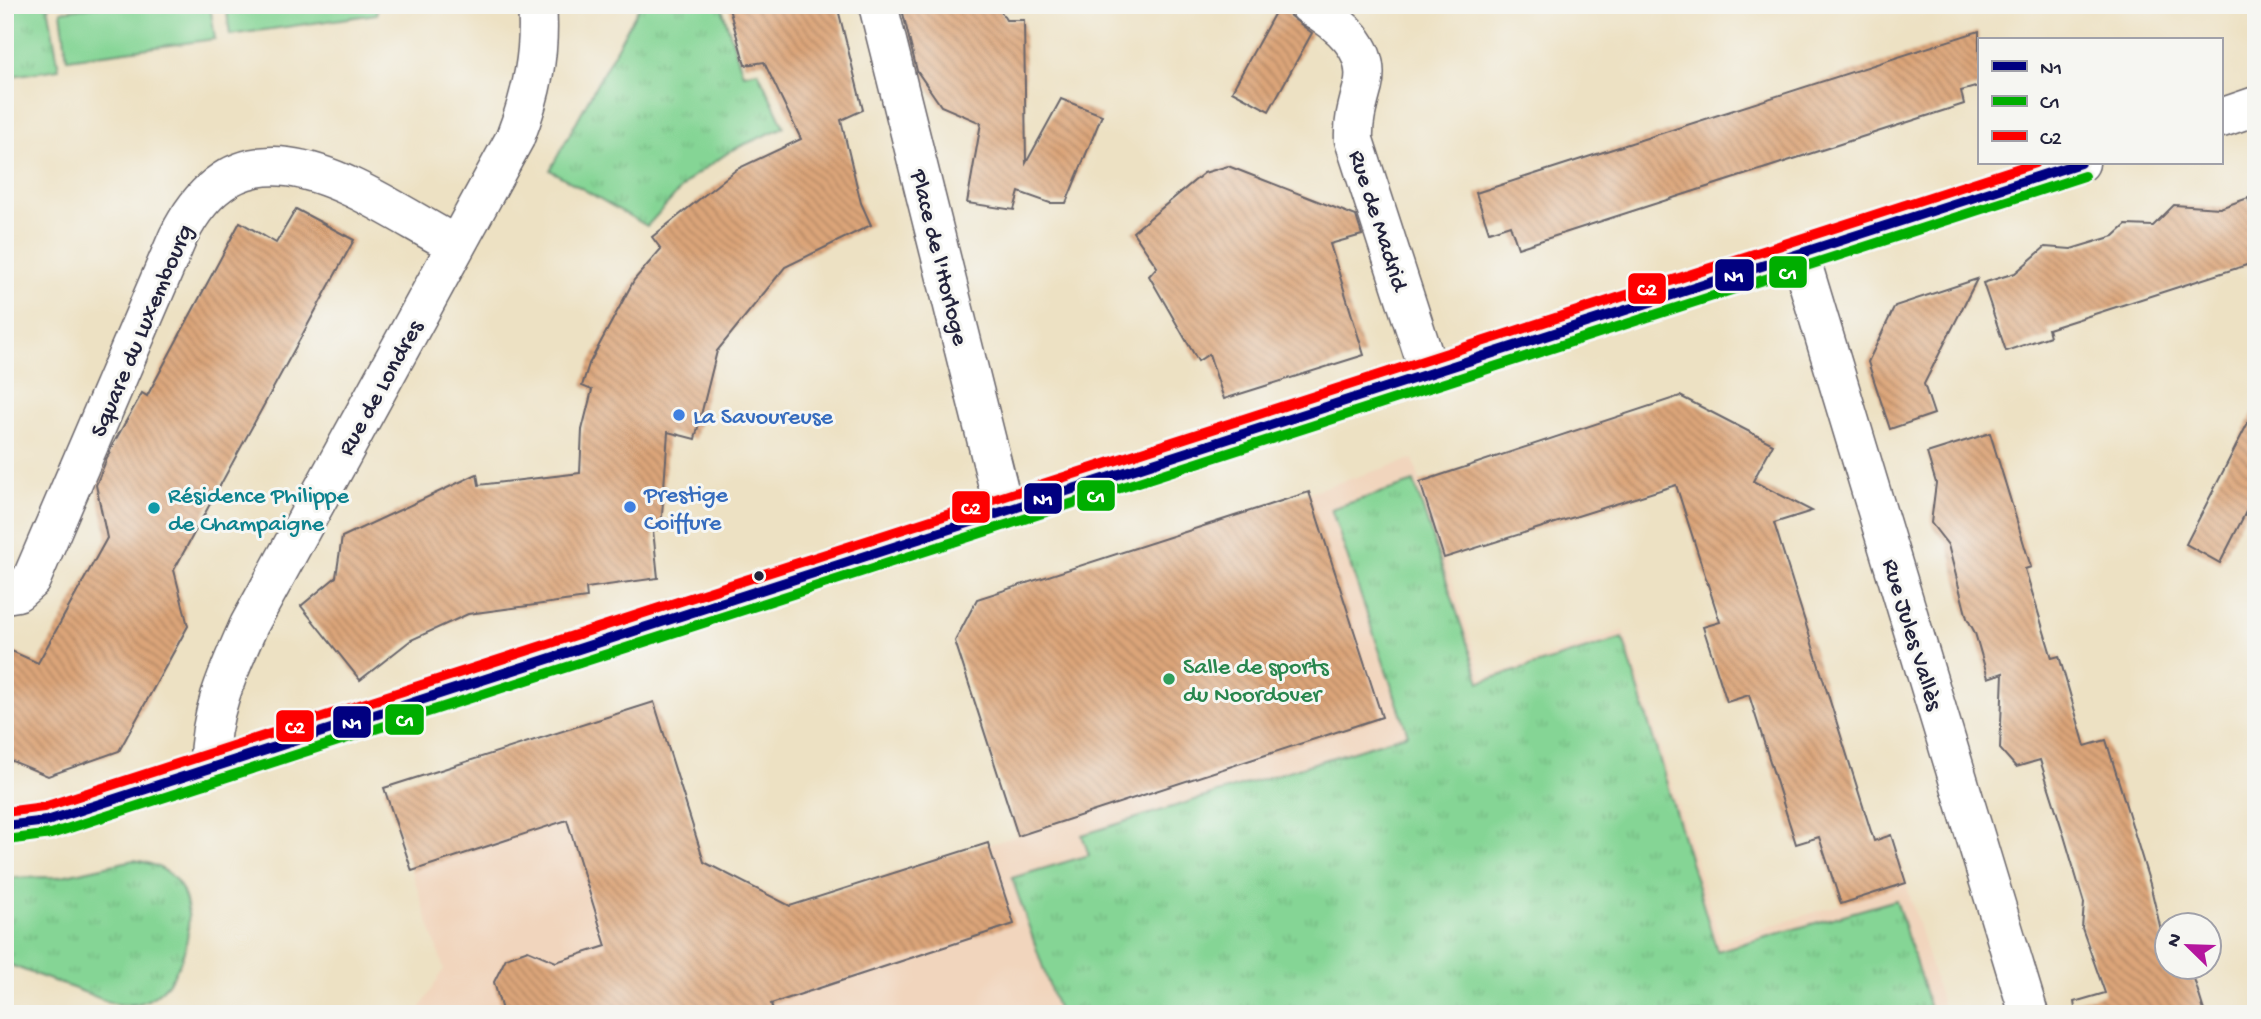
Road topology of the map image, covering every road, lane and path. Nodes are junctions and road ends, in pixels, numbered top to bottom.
1 (537, 5) edge
2 (877, 5) edge
3 (1309, 5) edge
4 (2256, 106) edge
5 (2222, 118) edge
6 (2077, 164) edge
7 (456, 245) junction
8 (1799, 253) junction
9 (1429, 372) junction
10 (1004, 509) junction
11 (5, 594) edge
12 (209, 767) junction
13 (5, 826) edge
14 (2029, 1014) edge

1 - 7 street, Rue de Londres
2 - 10 street, Place de l'Horloge
3 - 9 street, Rue de Madrid
4 - 5 street
6 - 8 street
7 - 11 street, Square du Luxembourg
7 - 12 street, Rue de Londres
8 - 9 street
8 - 14 street, Rue Jules Vallès
9 - 10 street
10 - 12 street
12 - 13 street

